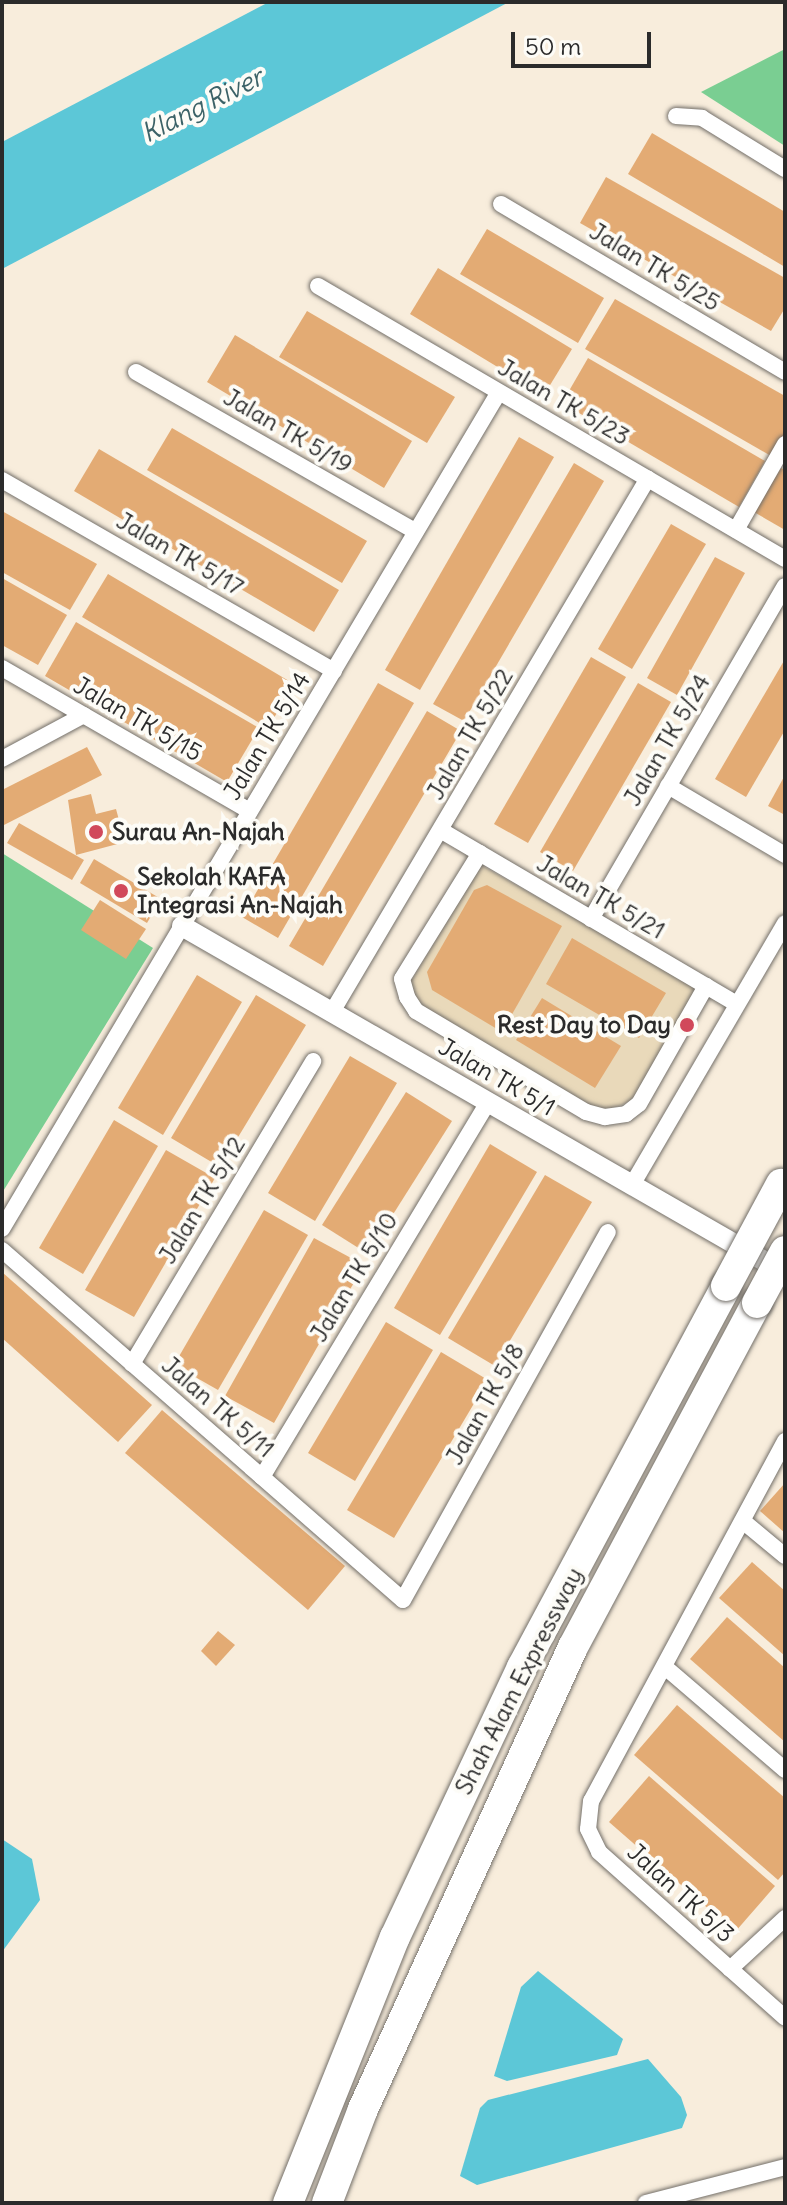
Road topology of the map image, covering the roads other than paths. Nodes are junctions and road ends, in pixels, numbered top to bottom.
1 (676, 116) dead end
2 (785, 169) edge
3 (501, 204) dead end
4 (318, 286) dead end
5 (136, 372) dead end
6 (785, 372) edge
7 (499, 392) junction
8 (785, 444) edge
9 (648, 478) junction
10 (2, 480) edge
11 (736, 530) junction
12 (416, 532) junction
13 (785, 559) edge
14 (785, 586) edge
15 (2, 668) edge
16 (334, 671) junction
17 (84, 715) junction
18 (2, 759) edge
19 (668, 786) junction
20 (250, 811) junction
21 (442, 831) junction
22 (480, 853) junction
23 (785, 855) edge
24 (591, 919) junction
25 (785, 923) edge
26 (182, 926) junction
27 (706, 986) junction
28 (737, 1004) junction
29 (332, 1012) junction
30 (313, 1061) dead end
31 (488, 1102) junction
32 (783, 1181) edge
33 (632, 1185) junction
34 (2, 1229) edge
35 (608, 1232) dead end
36 (2, 1250) edge
37 (785, 1251) edge
38 (785, 1273) edge
39 (132, 1364) junction
40 (785, 1441) edge
41 (262, 1477) junction
42 (744, 1522) junction
43 (785, 1556) edge
44 (403, 1600) joint
45 (665, 1667) junction
46 (785, 1770) edge
47 (785, 1918) edge
48 (730, 1969) junction
49 (785, 2018) edge
50 (785, 2167) edge
51 (288, 2203) edge
52 (327, 2203) edge
53 (646, 2203) edge

1 - 2 street
3 - 6 street, Jalan TK 5/25
4 - 7 street, Jalan TK 5/23
5 - 12 street, Jalan TK 5/19
7 - 9 street, Jalan TK 5/23
7 - 12 street, Jalan TK 5/14
8 - 11 street
9 - 11 street, Jalan TK 5/23
9 - 21 street, Jalan TK 5/22
10 - 16 street, Jalan TK 5/17
11 - 13 street, Jalan TK 5/23
12 - 16 street, Jalan TK 5/14
14 - 19 street, Jalan TK 5/24
15 - 17 street, Jalan TK 5/15
16 - 20 street, Jalan TK 5/14
17 - 18 street
17 - 20 street, Jalan TK 5/15
19 - 23 street
19 - 24 street, Jalan TK 5/24
20 - 26 street, Jalan TK 5/14
21 - 22 street, Jalan TK 5/21
21 - 29 street, Jalan TK 5/22
22 - 24 street, Jalan TK 5/21
22 - 27 street
24 - 27 street, Jalan TK 5/21
25 - 28 street
26 - 29 street, Jalan TK 5/1
26 - 34 street, Jalan TK 5/14
27 - 28 street, Jalan TK 5/21
28 - 33 street
29 - 31 street, Jalan TK 5/1
30 - 39 street, Jalan TK 5/12
31 - 33 street, Jalan TK 5/1
31 - 41 street, Jalan TK 5/10
32 - 51 highway, Shah Alam Expressway, bridge
33 - 38 street, Jalan TK 5/1
35 - 44 street, Jalan TK 5/8
36 - 39 street, Jalan TK 5/11
37 - 52 highway, Shah Alam Expressway, bridge
39 - 41 street, Jalan TK 5/11
40 - 42 street
41 - 44 street, Jalan TK 5/11
42 - 43 street
42 - 45 street
45 - 46 street
45 - 48 street, Jalan TK 5/3
47 - 48 street
48 - 49 street, Jalan TK 5/3
50 - 53 street

